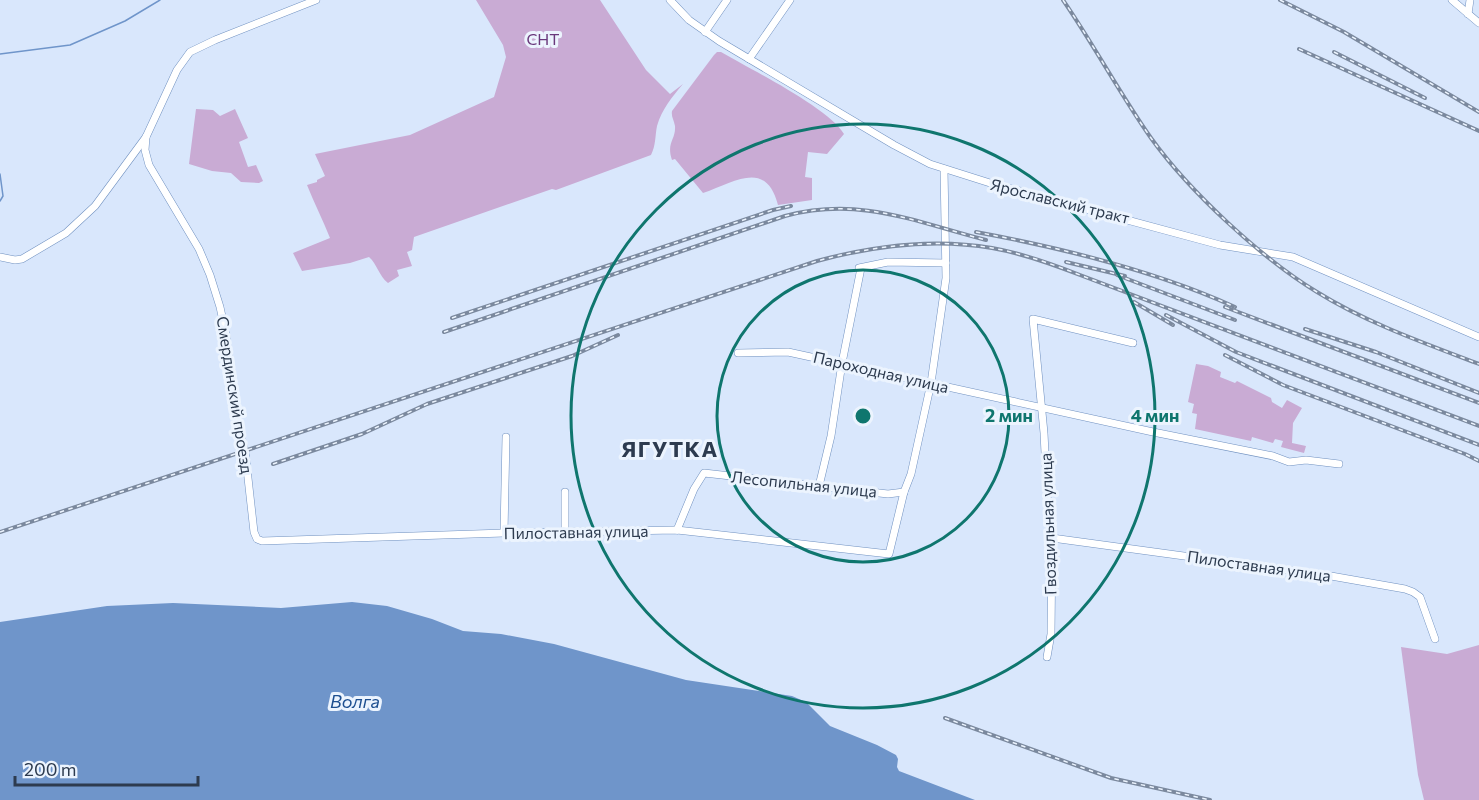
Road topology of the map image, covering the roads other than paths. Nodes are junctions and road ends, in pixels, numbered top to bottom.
1 (315, 0) edge
2 (670, 0) edge
3 (727, 0) edge
4 (790, 0) edge
5 (1452, 0) edge
6 (1470, 0) edge
7 (1468, 14) junction
8 (1479, 23) edge
9 (705, 32) junction
10 (749, 59) junction
11 (147, 137) junction
12 (944, 169) junction
13 (0, 257) edge
14 (946, 263) junction
15 (1479, 338) edge
16 (1133, 343) dead end
17 (738, 353) dead end
18 (842, 363) junction
19 (931, 383) junction
20 (1042, 407) junction
21 (506, 437) dead end
22 (1339, 464) dead end
23 (819, 486) junction
24 (565, 492) dead end
25 (904, 492) junction
26 (677, 530) junction
27 (565, 531) junction
28 (504, 533) junction
29 (1052, 538) junction
30 (262, 541) joint
31 (1435, 639) dead end
32 (1047, 657) dead end

1 - 11 street
2 - 9 street, Ярославский тракт
3 - 9 street
4 - 10 street
5 - 7 street
6 - 7 street
7 - 8 street
9 - 10 street, Ярославский тракт
10 - 12 street, Ярославский тракт
11 - 13 street
11 - 30 street, Смердинский проезд
12 - 14 street
12 - 15 street, Ярославский тракт
14 - 18 street
14 - 19 street
16 - 20 street, Гвоздильная улица
17 - 18 street, Пароходная улица
18 - 19 street, Пароходная улица
18 - 23 street
19 - 20 street, Пароходная улица
19 - 25 street
20 - 22 street, Пароходная улица
20 - 29 street, Гвоздильная улица
21 - 28 street
23 - 25 street, Лесопильная улица
23 - 26 street, Лесопильная улица
24 - 27 street
25 - 26 street, Пилоставная улица
26 - 27 street, Пилоставная улица
27 - 28 street, Пилоставная улица
28 - 30 street, Пилоставная улица
29 - 31 street, Пилоставная улица
29 - 32 street, Гвоздильная улица

